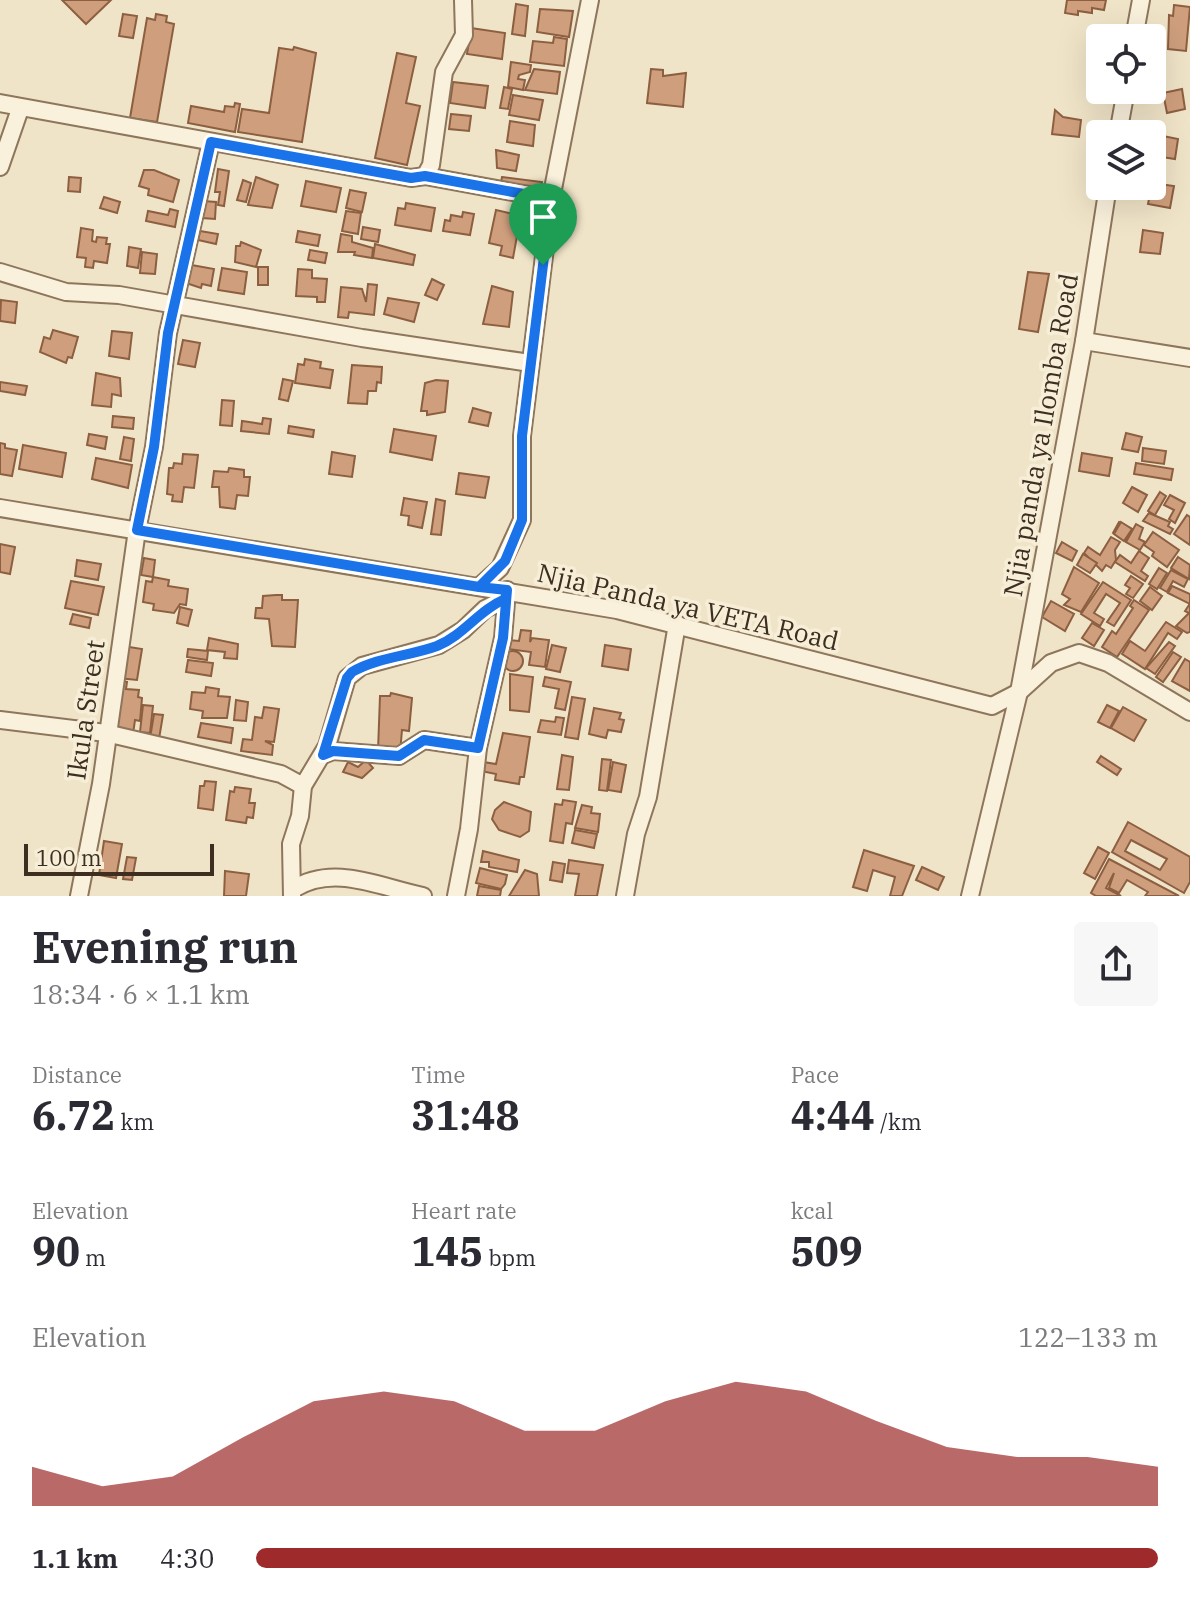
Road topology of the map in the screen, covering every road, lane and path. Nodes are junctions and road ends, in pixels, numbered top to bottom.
1 (463, 0) edge
2 (590, 0) edge
3 (1141, 0) edge
4 (1137, 24) edge
5 (0, 103) edge
6 (20, 109) junction
7 (211, 142) junction
8 (0, 167) edge
9 (425, 176) junction
10 (551, 199) junction
11 (1106, 200) edge
12 (0, 272) edge
13 (175, 305) junction
14 (1084, 341) junction
15 (1190, 358) edge
16 (530, 363) junction
17 (0, 508) edge
18 (137, 530) junction
19 (479, 587) junction
20 (506, 594) junction
21 (677, 624) junction
22 (1019, 692) junction
23 (1190, 712) edge
24 (0, 720) edge
25 (106, 733) junction
26 (478, 748) junction
27 (323, 755) junction
28 (303, 786) junction
29 (292, 893) edge
30 (79, 896) edge
31 (423, 896) edge
32 (456, 896) edge
33 (625, 896) edge
34 (970, 896) edge

1 - 9 street
2 - 10 street
3 - 4 street
5 - 6 street
6 - 7 street
6 - 8 street
7 - 9 street
7 - 13 street, Ikula Street
9 - 10 street
10 - 16 street
11 - 14 street, Njia panda ya Ilomba Road
12 - 13 street
13 - 16 street
13 - 18 street, Ikula Street
14 - 15 street
14 - 22 street, Njia panda ya Ilomba Road
16 - 19 street
17 - 18 street, Njia Panda ya VETA Road
18 - 19 street, Njia Panda ya VETA Road
18 - 25 street, Ikula Street
19 - 20 street, Njia Panda ya VETA Road
20 - 21 street, Njia Panda ya VETA Road
20 - 26 street
20 - 27 street
21 - 22 street, Njia Panda ya VETA Road
21 - 33 street
22 - 23 street, Njia Panda ya VETA Road
22 - 34 street, Njia panda ya Ilomba Road
24 - 25 street
25 - 28 street
25 - 30 street, Ikula Street
26 - 27 street
26 - 32 street
27 - 28 street
28 - 29 street
29 - 31 street

